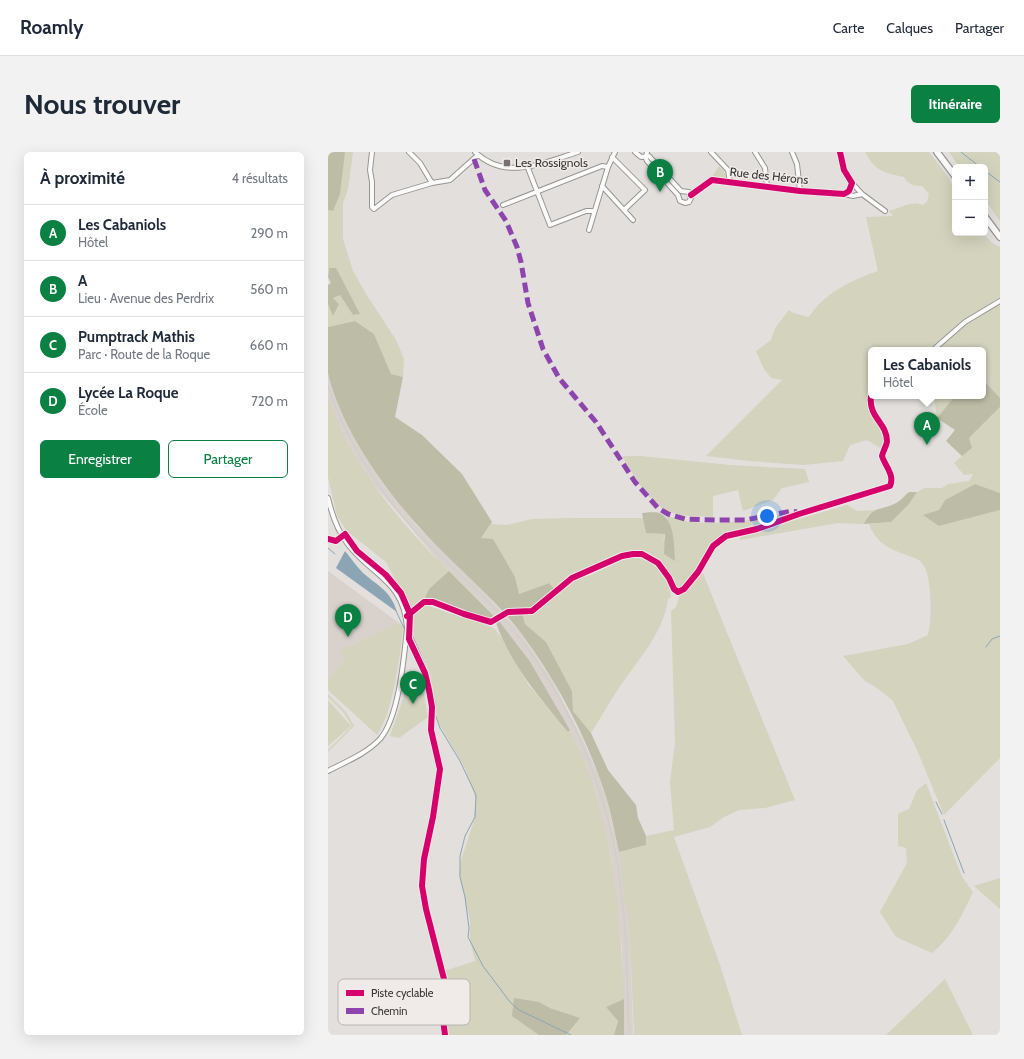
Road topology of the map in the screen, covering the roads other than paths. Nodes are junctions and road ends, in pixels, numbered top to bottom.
1 (372, 152) edge
2 (409, 152) edge
3 (578, 152) edge
4 (615, 152) edge
5 (635, 152) edge
6 (650, 152) edge
7 (711, 152) edge
8 (755, 152) edge
9 (792, 152) edge
10 (840, 152) edge
11 (937, 152) edge
12 (477, 153) edge
13 (646, 154) edge
14 (612, 157) junction
15 (608, 167) junction
16 (528, 168) junction
17 (952, 172) edge
18 (432, 183) junction
19 (730, 183) junction
20 (852, 183) junction
21 (602, 186) junction
22 (767, 187) junction
23 (800, 190) junction
24 (537, 192) junction
25 (844, 194) junction
26 (862, 194) junction
27 (691, 195) junction
28 (503, 205) dead end
29 (624, 210) junction
30 (594, 211) junction
31 (885, 211) dead end
32 (633, 220) dead end
33 (988, 221) edge
34 (589, 230) dead end
35 (1000, 237) edge
36 (1000, 302) edge
37 (936, 347) edge
38 (871, 399) edge
39 (328, 498) edge
40 (407, 616) junction
41 (328, 771) edge

1 - 18 street
2 - 18 street
3 - 16 street
4 - 14 street
5 - 13 street
6 - 13 street
7 - 19 street
8 - 22 street
9 - 23 street
10 - 20 street
11 - 17 main road
12 - 16 street
12 - 18 street
13 - 27 street
13 - 27 street, Rue des Hérons
14 - 15 street
14 - 29 street
15 - 21 street
15 - 24 street
16 - 24 street
19 - 22 street, Rue des Hérons
19 - 27 street, Rue des Hérons
20 - 25 street
20 - 26 street
21 - 29 street
21 - 30 street
22 - 23 street, Rue des Hérons
23 - 25 street, Rue des Hérons
24 - 28 street
24 - 30 street
25 - 26 street, Rue des Hérons
26 - 31 street
29 - 32 street
30 - 34 street
33 - 35 main road
36 - 37 street
38 - 40 street
39 - 40 street
40 - 41 street

